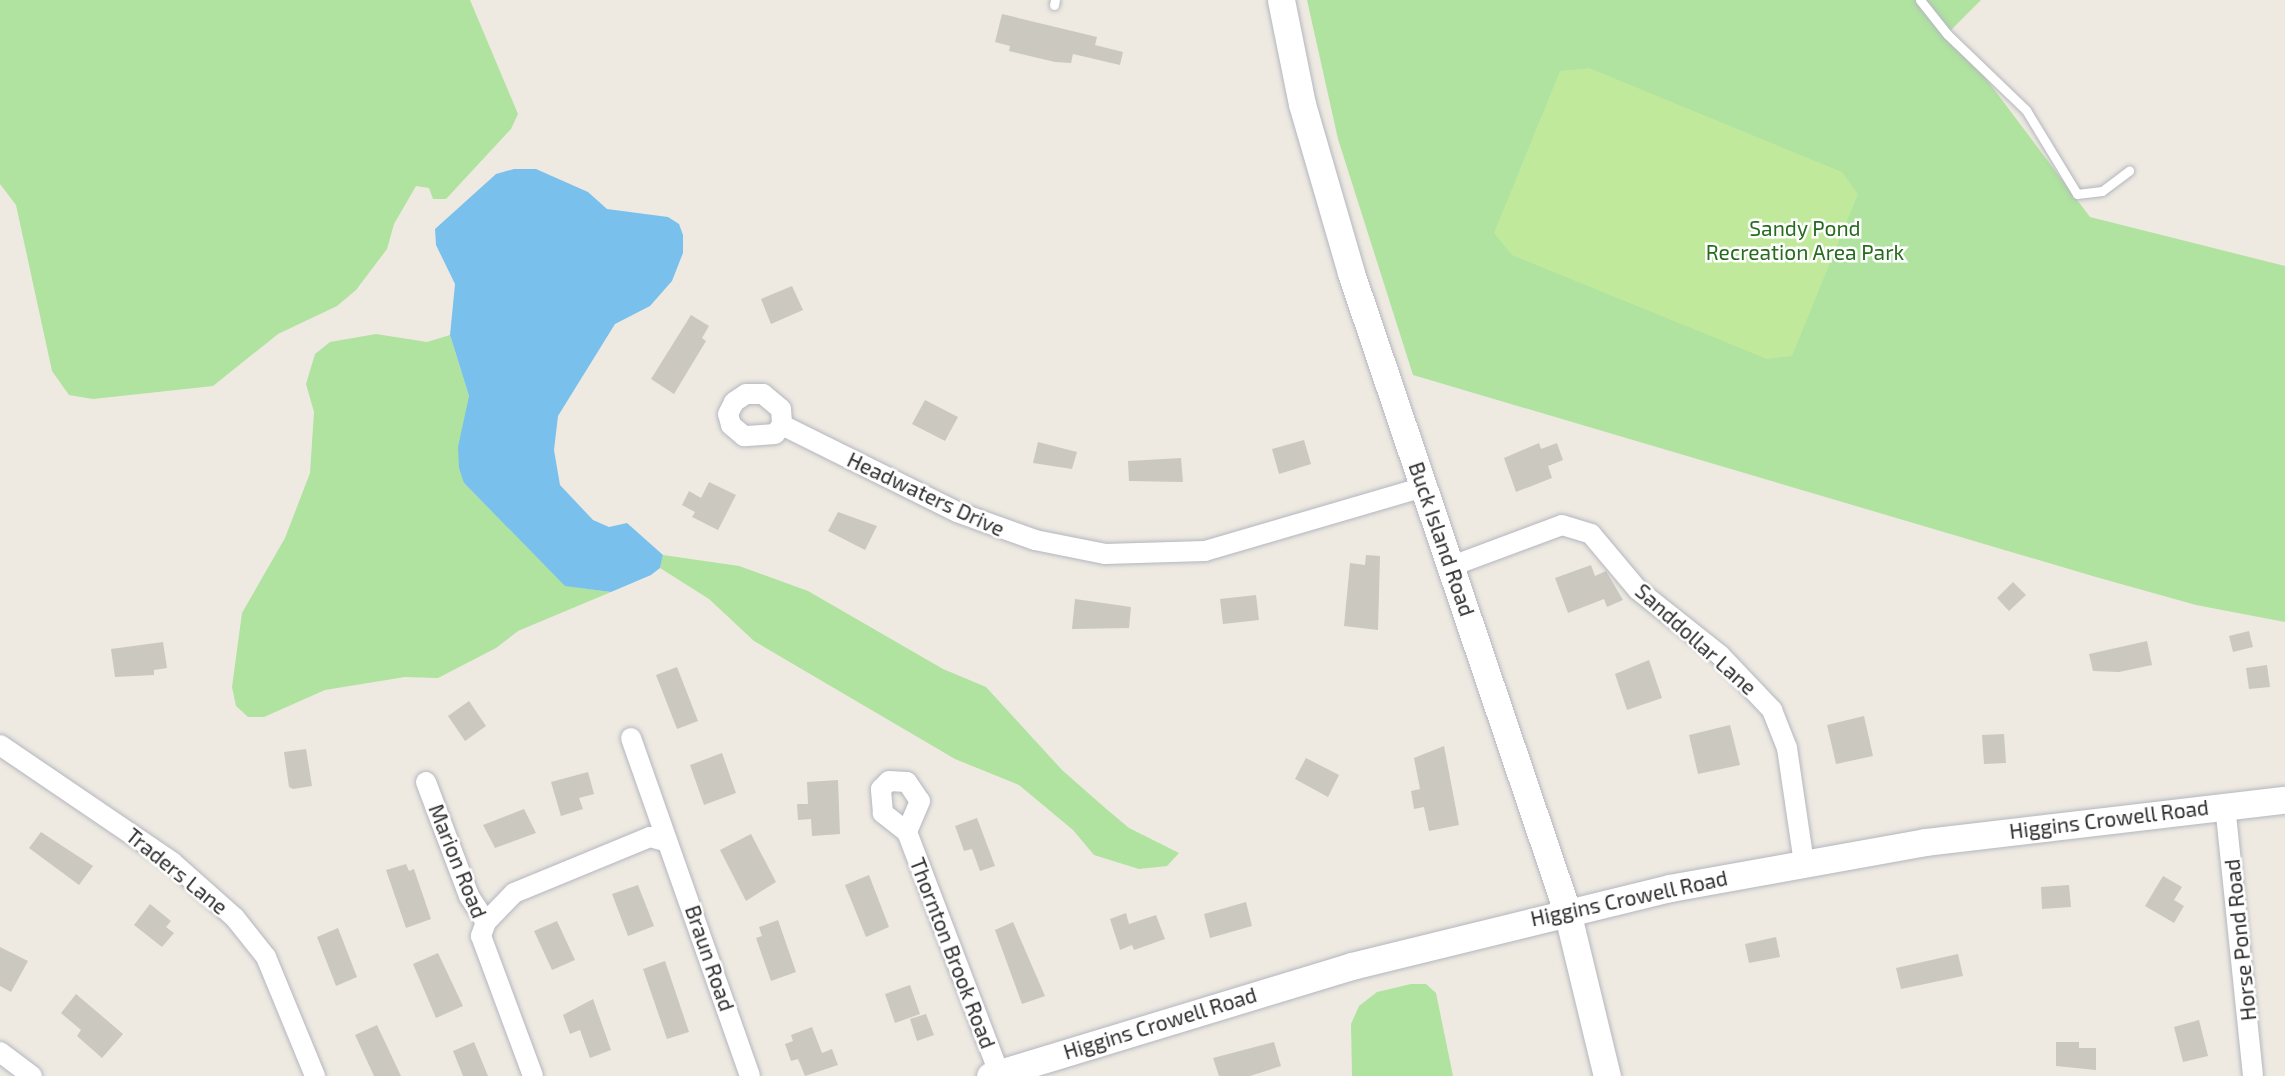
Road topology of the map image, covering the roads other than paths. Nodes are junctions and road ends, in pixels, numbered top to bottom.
1 (1281, 0) edge
2 (1920, 0) edge
3 (2129, 171) dead end
4 (782, 425) dead end
5 (1424, 488) junction
6 (1452, 566) junction
7 (631, 738) dead end
8 (0, 745) edge
9 (426, 782) dead end
10 (2285, 800) edge
11 (2225, 805) junction
12 (907, 832) dead end
13 (668, 842) junction
14 (1804, 863) junction
15 (1567, 911) junction
16 (486, 922) junction
17 (0, 1052) edge
18 (995, 1074) edge
19 (32, 1076) edge
20 (315, 1076) edge
21 (533, 1076) edge
22 (750, 1076) edge
23 (1607, 1076) edge
24 (2253, 1076) edge

1 - 5 main road, Buck Island Road
2 - 3 lane
4 - 5 street, Headwaters Drive
5 - 6 main road, Buck Island Road
6 - 14 street, Sanddollar Lane
6 - 15 main road, Buck Island Road
7 - 13 street, Braun Road
8 - 20 street, Traders Lane
9 - 16 street, Marion Road
10 - 11 main road, Higgins Crowell Road
11 - 14 main road, Higgins Crowell Road
11 - 24 street, Horse Pond Road
12 - 18 street, Thornton Brook Road
13 - 16 street
13 - 22 street, Braun Road
14 - 15 main road, Higgins Crowell Road
15 - 18 main road, Higgins Crowell Road
15 - 23 main road, Buck Island Road
16 - 21 street, Marion Road
17 - 19 street

